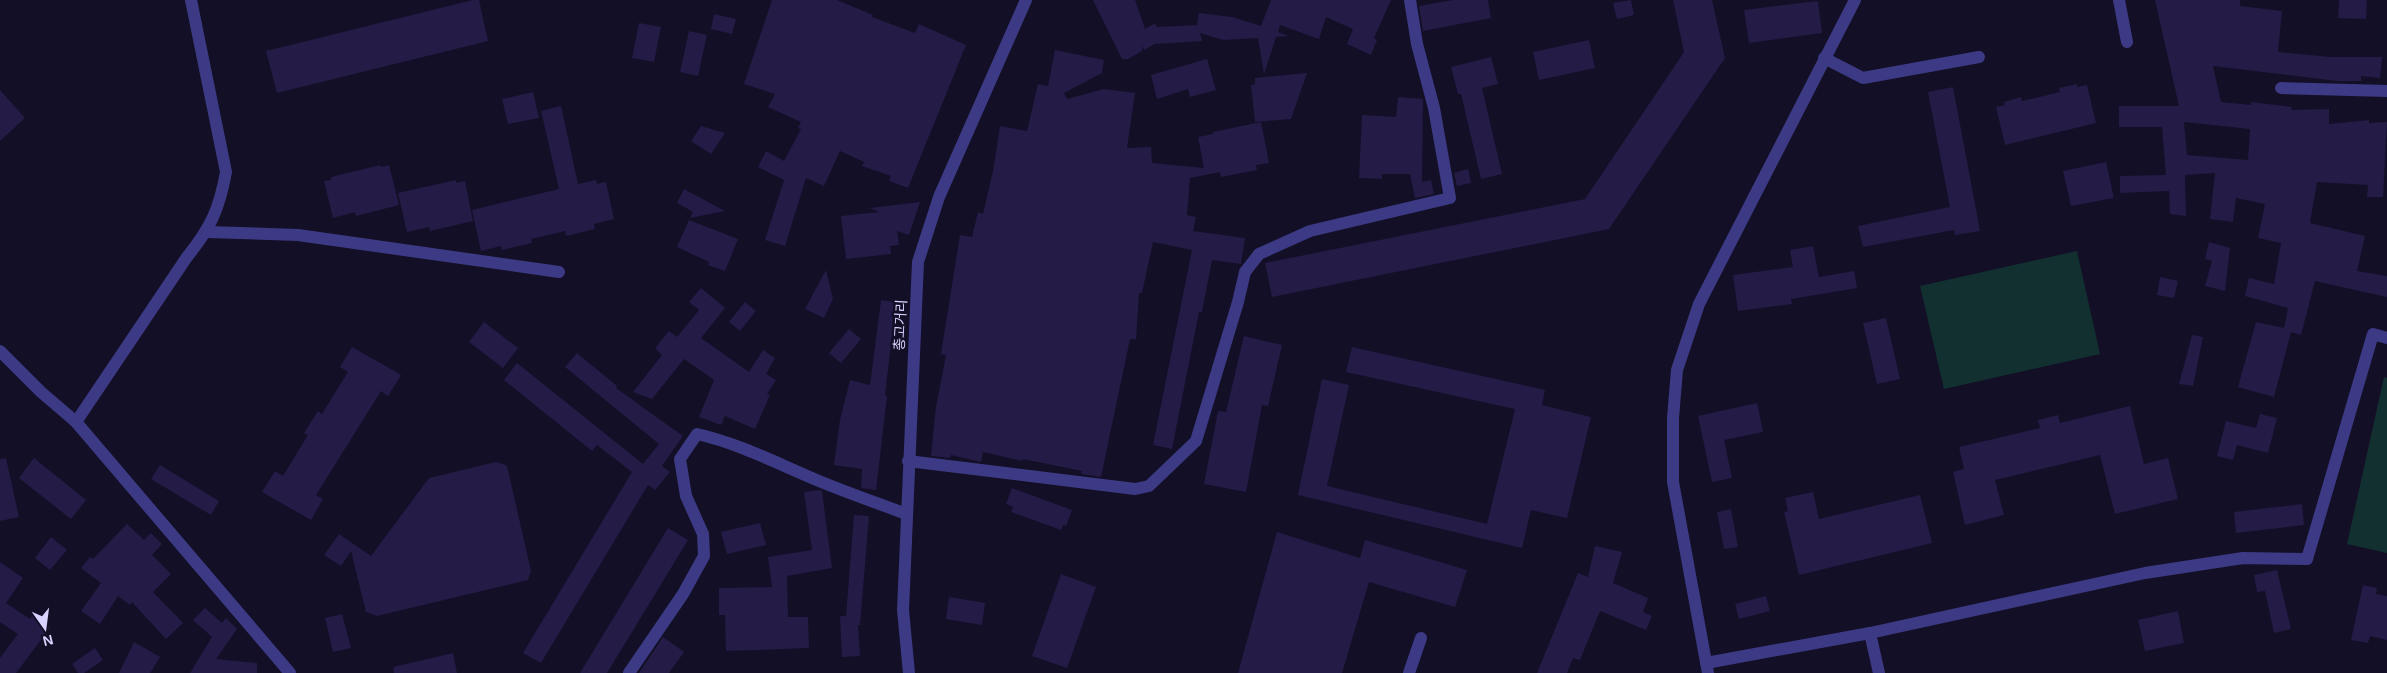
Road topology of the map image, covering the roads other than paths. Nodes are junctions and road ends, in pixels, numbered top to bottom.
1 (192, 0) edge
2 (1026, 0) edge
3 (1410, 0) edge
4 (1855, 0) edge
5 (2120, 0) edge
6 (2127, 42) dead end
7 (1979, 57) dead end
8 (1824, 58) junction
9 (2281, 88) dead end
10 (2387, 91) edge
11 (207, 232) junction
12 (560, 272) dead end
13 (2387, 338) edge
14 (0, 351) edge
15 (76, 422) junction
16 (908, 461) junction
17 (906, 514) junction
18 (1870, 633) junction
19 (1420, 638) dead end
20 (1707, 668) edge
21 (906, 672) edge
22 (290, 673) edge
23 (629, 673) edge
24 (1410, 673) edge
25 (1879, 673) edge

1 - 11 street
2 - 16 street, 총고거리
3 - 16 street
4 - 8 street
5 - 6 street
7 - 8 street
8 - 20 street
9 - 10 street
11 - 12 street
11 - 15 street
13 - 18 street
14 - 15 street
15 - 22 street
16 - 17 street, 총고거리
17 - 21 street, 총고거리
17 - 23 street
18 - 20 street
18 - 25 street
19 - 24 street

